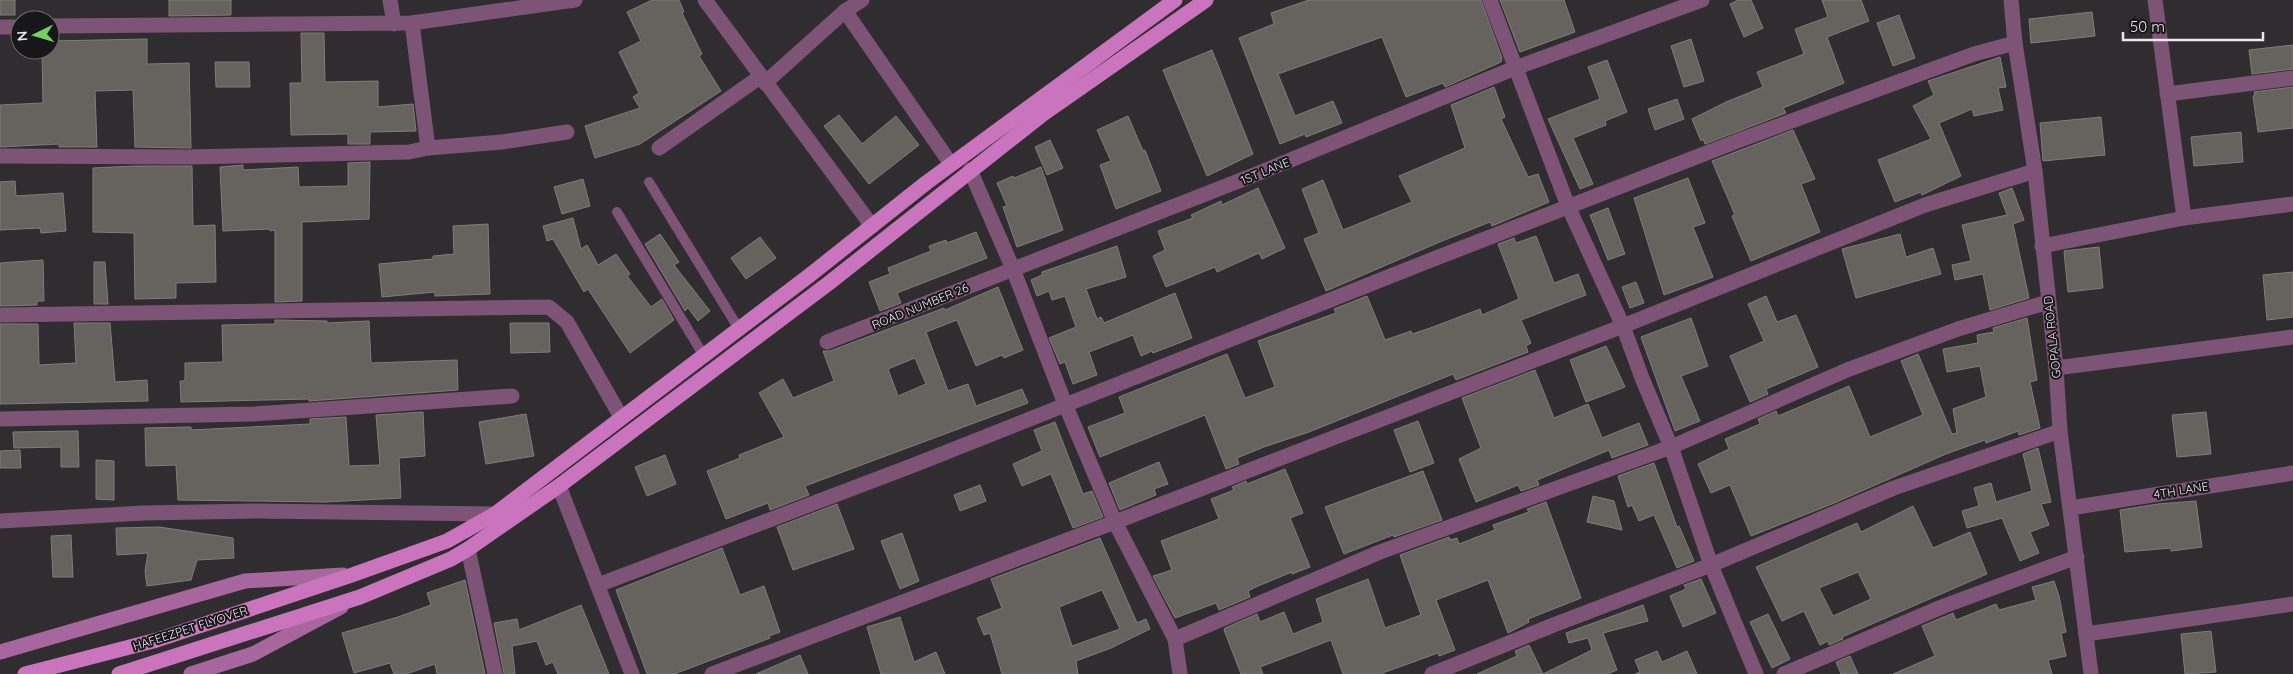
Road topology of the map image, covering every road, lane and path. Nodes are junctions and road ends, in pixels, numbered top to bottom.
1 (390, 0) edge
2 (575, 0) edge
3 (705, 0) edge
4 (862, 0) edge
5 (1175, 0) edge
6 (1490, 0) edge
7 (1702, 0) edge
8 (2011, 0) edge
9 (2155, 0) edge
10 (1197, 3) edge
11 (845, 12) junction
12 (412, 23) junction
13 (394, 24) junction
14 (60, 26) edge
15 (2015, 43) junction
16 (1515, 68) junction
17 (2293, 78) edge
18 (762, 80) junction
19 (2167, 94) junction
20 (567, 132) dead end
21 (428, 148) junction
22 (659, 148) dead end
23 (0, 156) edge
24 (951, 164) junction
25 (970, 170) junction
26 (2035, 171) junction
27 (649, 182) dead end
28 (2293, 204) edge
29 (1568, 206) junction
30 (617, 212) dead end
31 (2184, 218) junction
32 (872, 226) junction
33 (2042, 246) junction
34 (1013, 269) junction
35 (2048, 302) junction
36 (0, 315) edge
37 (1623, 326) junction
38 (739, 329) junction
39 (2293, 337) edge
40 (826, 342) dead end
41 (704, 356) junction
42 (2056, 368) junction
43 (512, 396) dead end
44 (1065, 404) junction
45 (621, 417) junction
46 (0, 419) edge
47 (2060, 431) junction
48 (1671, 447) junction
49 (2293, 473) edge
50 (559, 486) junction
51 (2070, 508) junction
52 (494, 514) junction
53 (0, 521) edge
54 (1115, 522) junction
55 (468, 549) junction
56 (2077, 557) junction
57 (1711, 565) junction
58 (352, 575) junction
59 (598, 585) junction
60 (360, 597) junction
61 (2293, 604) edge
62 (2086, 634) junction
63 (1175, 639) junction
64 (0, 652) edge
65 (26, 674) edge
66 (119, 674) edge
67 (191, 674) edge
68 (496, 674) edge
69 (632, 674) edge
70 (712, 674) edge
71 (1180, 674) edge
72 (1432, 674) edge
73 (1756, 674) edge
74 (1784, 674) edge
75 (2091, 674) edge

1 - 13 street
2 - 12 street
3 - 18 street
4 - 11 street
5 - 24 main road, HAFEEZPET FLYOVER
6 - 16 street
7 - 16 street, 1ST LANE
8 - 15 street, GOPALA ROAD
9 - 19 street
10 - 25 main road, HAFEEZPET FLYOVER
11 - 18 street
11 - 24 street
12 - 13 street
12 - 21 street
13 - 14 street
15 - 26 street, GOPALA ROAD
15 - 29 street
16 - 29 street
16 - 34 street, 1ST LANE
17 - 19 street
18 - 22 street
18 - 32 street
19 - 31 street
20 - 21 street
21 - 23 street
24 - 32 main road, HAFEEZPET FLYOVER
25 - 34 street
25 - 50 main road, HAFEEZPET FLYOVER
26 - 33 street, GOPALA ROAD
26 - 37 street
27 - 38 lane
28 - 31 street
29 - 37 street
29 - 44 street
30 - 41 lane
31 - 33 street
32 - 38 main road, HAFEEZPET FLYOVER
33 - 35 street, GOPALA ROAD
34 - 40 street, ROAD NUMBER 26
34 - 44 street
35 - 42 street, GOPALA ROAD
35 - 48 street
36 - 45 street
37 - 48 street
37 - 54 street
38 - 41 main road, HAFEEZPET FLYOVER
39 - 42 street
41 - 45 main road, HAFEEZPET FLYOVER
42 - 47 street, GOPALA ROAD
43 - 46 street
44 - 54 street
44 - 59 street
45 - 52 main road, HAFEEZPET FLYOVER
47 - 51 street, GOPALA ROAD
47 - 57 street
48 - 57 street
48 - 63 street
49 - 51 street, 4TH LANE
50 - 55 main road, HAFEEZPET FLYOVER
50 - 59 street
51 - 56 street, GOPALA ROAD
52 - 53 street
52 - 58 main road, HAFEEZPET FLYOVER
54 - 63 street
54 - 70 street
55 - 60 main road, HAFEEZPET FLYOVER
55 - 68 street
56 - 62 street, GOPALA ROAD
56 - 74 street
57 - 72 street
57 - 73 street
58 - 64 street
58 - 65 main road, HAFEEZPET FLYOVER
59 - 69 street
60 - 66 main road, HAFEEZPET FLYOVER
60 - 67 street
61 - 62 street
62 - 75 street, GOPALA ROAD
63 - 71 street

